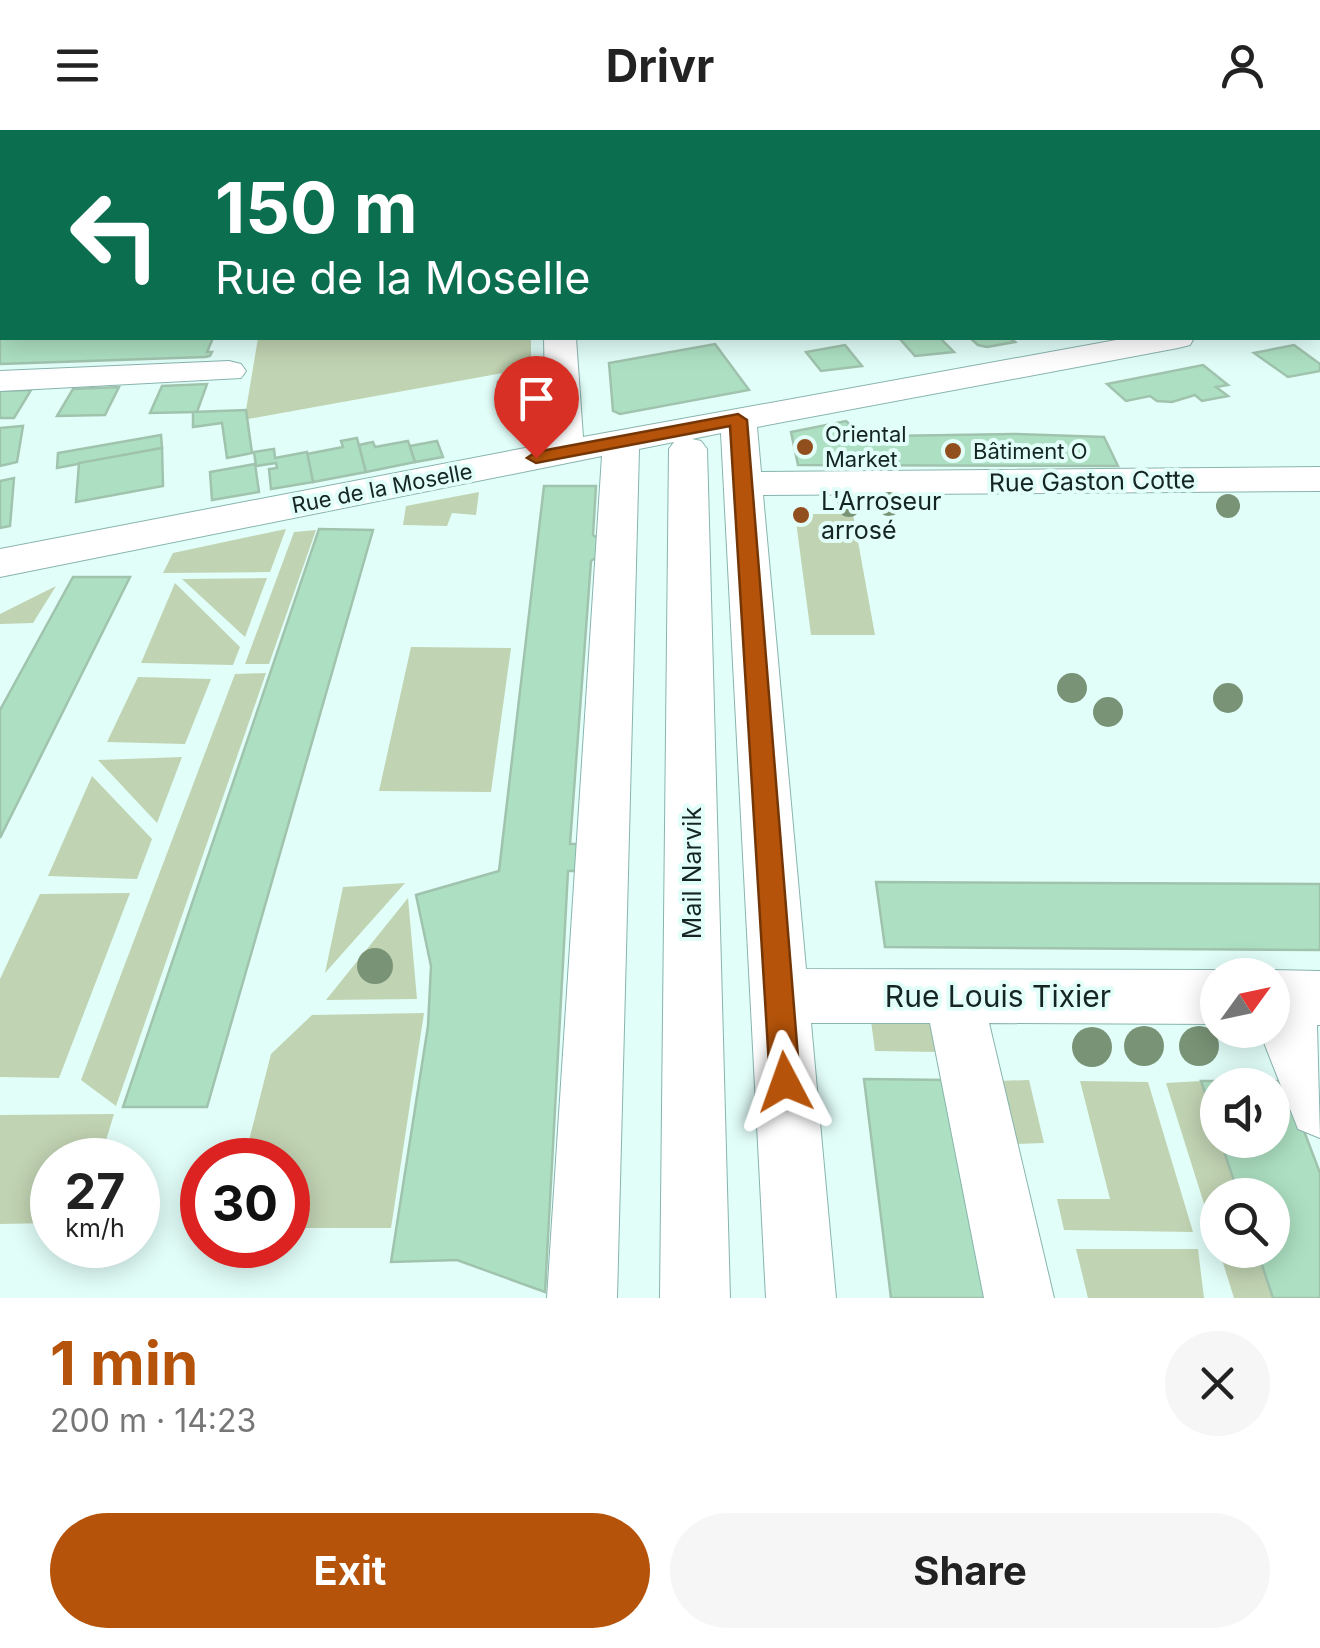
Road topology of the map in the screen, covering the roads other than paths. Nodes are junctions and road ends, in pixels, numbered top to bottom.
1 (560, 340) edge
2 (1170, 340) edge
3 (229, 371) dead end
4 (0, 381) edge
5 (621, 441) junction
6 (724, 451) junction
7 (565, 452) junction
8 (1320, 479) edge
9 (0, 564) edge
10 (779, 996) junction
11 (954, 997) junction
12 (1200, 997) edge
13 (1290, 1040) edge
14 (1320, 1107) edge
15 (582, 1298) edge
16 (695, 1298) edge
17 (801, 1298) edge
18 (1019, 1298) edge

1 - 7 street
2 - 6 street, Rue de la Moselle
3 - 4 street
5 - 6 street, Rue de la Moselle
5 - 7 street, Rue de la Moselle
5 - 15 street
6 - 8 street, Rue Gaston Cotte
6 - 10 street
6 - 16 street, Mail Narvik
7 - 9 street, Rue de la Moselle
10 - 11 street, Rue Louis Tixier
10 - 17 street
11 - 12 street, Rue Louis Tixier
11 - 18 street
13 - 14 street

